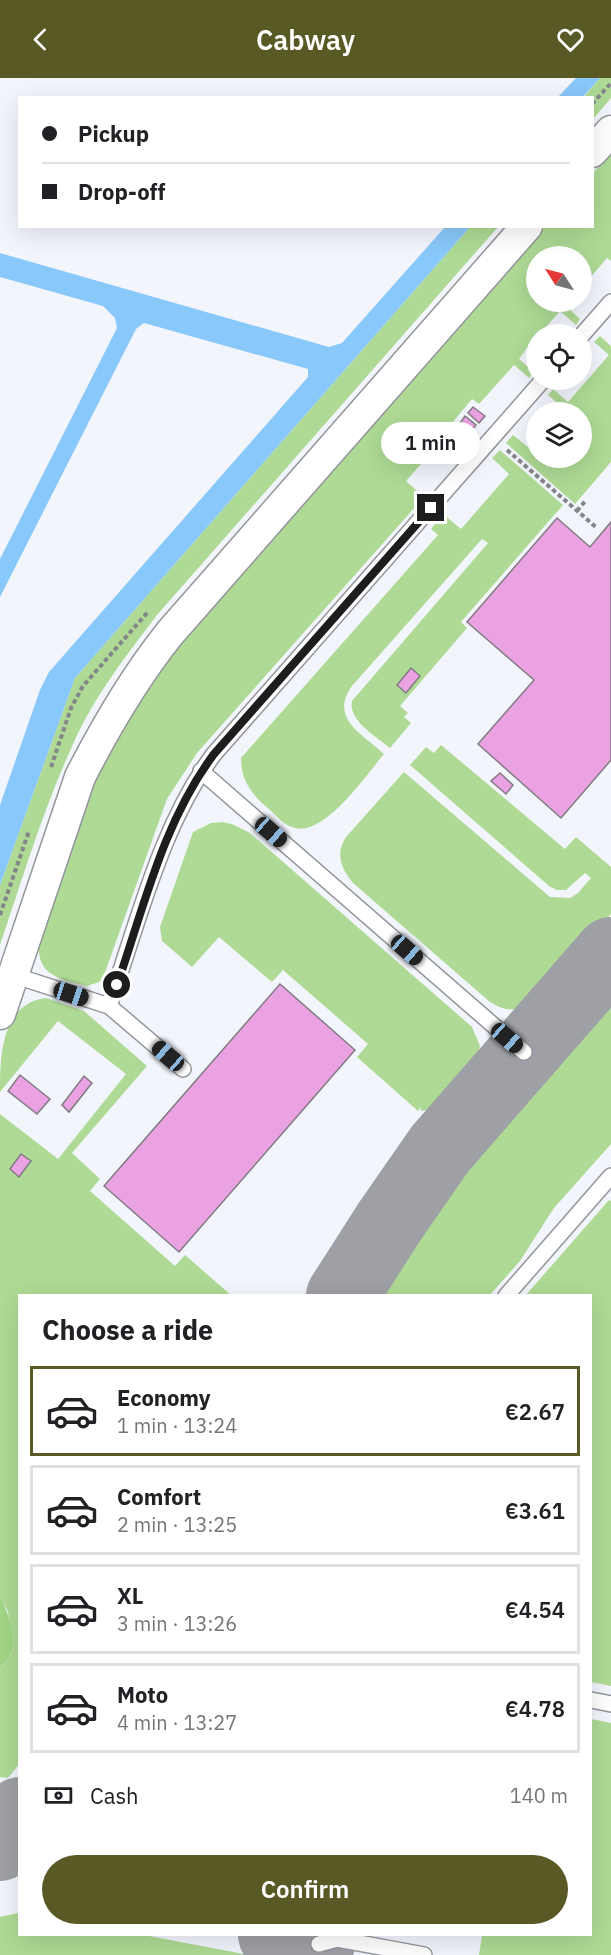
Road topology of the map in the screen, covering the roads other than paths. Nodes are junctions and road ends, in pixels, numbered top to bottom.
1 (611, 131) edge
2 (594, 150) edge
3 (525, 228) edge
4 (611, 302) edge
5 (592, 324) edge
6 (534, 390) edge
7 (201, 771) junction
8 (13, 975) junction
9 (110, 1006) junction
10 (0, 1014) edge
11 (524, 1052) dead end
12 (183, 1069) dead end
13 (611, 1176) edge
14 (508, 1294) edge
15 (592, 1700) edge
16 (611, 1704) edge
17 (319, 1944) dead end
18 (424, 1955) edge

1 - 2 street
3 - 8 street
4 - 5 lane
6 - 7 lane
7 - 9 lane
7 - 11 lane
8 - 9 lane
8 - 10 street
9 - 12 lane
13 - 14 lane
15 - 16 lane
17 - 18 lane

